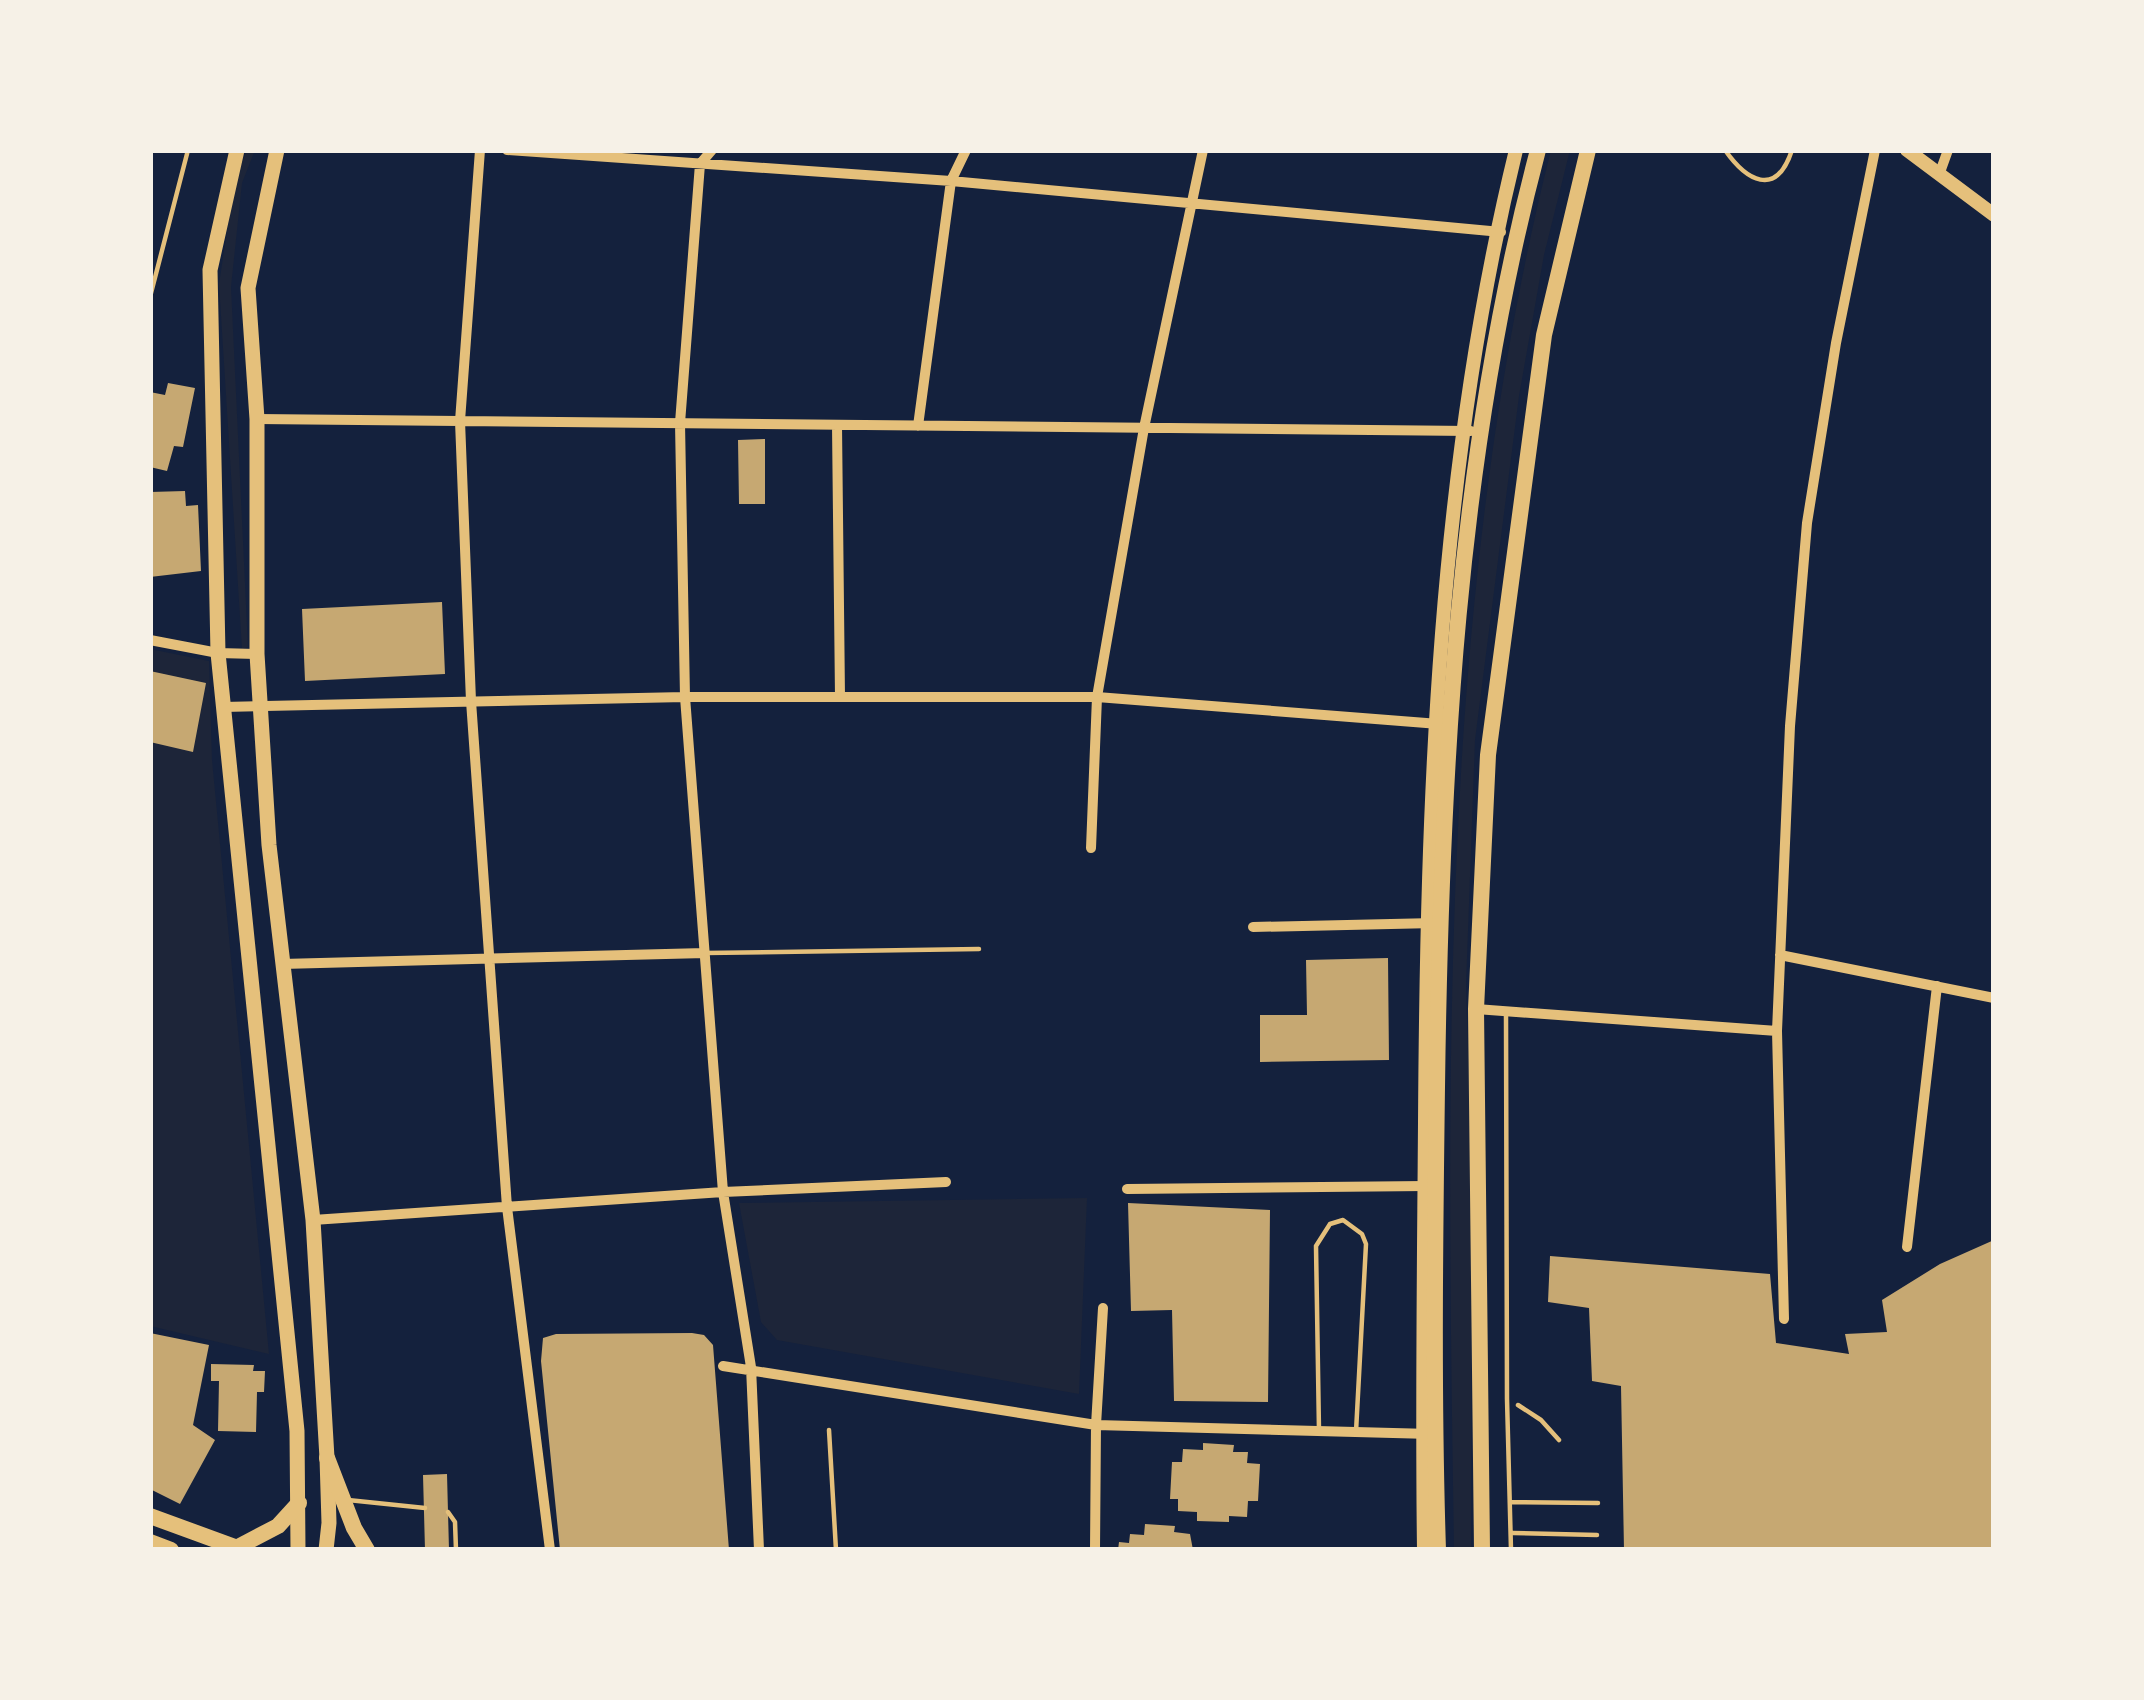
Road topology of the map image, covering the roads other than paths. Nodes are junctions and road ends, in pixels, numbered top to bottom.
1 (237, 150) edge
2 (277, 150) edge
3 (480, 150) edge
4 (507, 150) edge
5 (712, 150) edge
6 (966, 150) edge
7 (1203, 150) edge
8 (1516, 150) edge
9 (1538, 150) edge
10 (1588, 150) edge
11 (1725, 150) edge
12 (1792, 150) edge
13 (1875, 150) edge
14 (1907, 150) edge
15 (1948, 150) edge
16 (700, 164) junction
17 (1939, 175) junction
18 (951, 181) junction
19 (1192, 202) junction
20 (1994, 215) edge
21 (1496, 232) junction
22 (1516, 235) junction
23 (256, 419) junction
24 (460, 421) junction
25 (680, 423) junction
26 (838, 425) junction
27 (918, 426) junction
28 (1144, 428) junction
29 (1471, 431) junction
30 (150, 640) edge
31 (218, 653) junction
32 (257, 654) junction
33 (685, 697) junction
34 (840, 697) junction
35 (1097, 697) junction
36 (471, 701) junction
37 (259, 706) junction
38 (223, 707) junction
39 (1441, 724) junction
40 (1090, 848) dead end
41 (1433, 923) junction
42 (1252, 928) dead end
43 (979, 949) dead end
44 (705, 952) junction
45 (1780, 955) junction
46 (490, 959) junction
47 (283, 964) junction
48 (1937, 986) junction
49 (1994, 998) edge
50 (1476, 1009) junction
51 (1506, 1011) junction
52 (1777, 1031) junction
53 (946, 1182) dead end
54 (1430, 1186) junction
55 (1127, 1189) dead end
56 (723, 1192) junction
57 (507, 1207) junction
58 (313, 1220) junction
59 (1907, 1247) dead end
60 (1103, 1308) dead end
61 (1784, 1319) dead end
62 (723, 1366) dead end
63 (751, 1367) junction
64 (1096, 1425) junction
65 (829, 1430) dead end
66 (1318, 1431) junction
67 (1356, 1432) junction
68 (1428, 1434) junction
69 (327, 1458) junction
70 (343, 1499) junction
71 (299, 1502) junction
72 (1510, 1502) junction
73 (1598, 1503) dead end
74 (425, 1508) dead end
75 (448, 1512) dead end
76 (150, 1516) edge
77 (1511, 1533) junction
78 (1597, 1535) dead end
79 (150, 1542) edge
80 (239, 1549) edge
81 (171, 1550) edge
82 (298, 1550) edge
83 (326, 1550) edge
84 (368, 1550) edge
85 (456, 1550) edge
86 (550, 1550) edge
87 (759, 1550) edge
88 (836, 1550) edge
89 (1095, 1550) edge
90 (1424, 1550) edge
91 (1438, 1550) edge
92 (1482, 1550) edge
93 (1511, 1550) edge

1 - 31 main road
2 - 23 main road
3 - 24 street
4 - 16 street
5 - 16 street
6 - 18 street
7 - 19 street
8 - 21 street
9 - 22 main road
10 - 50 main road
11 - 12 lane
13 - 45 street
14 - 17 street
15 - 17 street
16 - 18 street
16 - 25 street
17 - 20 street
18 - 19 street
18 - 27 street
19 - 21 street
19 - 28 street
21 - 22 street
21 - 29 street
22 - 29 main road
23 - 24 street
23 - 32 main road
24 - 25 street
24 - 36 street
25 - 26 street
25 - 33 street
26 - 27 street
26 - 34 street
27 - 28 street
28 - 29 street
28 - 35 street
29 - 39 main road
30 - 31 street
31 - 32 street
31 - 38 main road
32 - 37 main road
33 - 34 street
33 - 36 street
33 - 44 street
34 - 35 street
35 - 39 street
35 - 40 street
36 - 37 street
36 - 46 street
37 - 38 street
37 - 47 main road
38 - 71 main road
39 - 41 main road
41 - 42 street
41 - 54 main road
43 - 44 lane
44 - 46 street
44 - 56 street
45 - 48 street
45 - 52 street
46 - 47 street
46 - 57 street
47 - 58 main road
48 - 49 street
48 - 59 street
50 - 51 street
50 - 92 main road
51 - 52 street
51 - 72 lane
52 - 61 street
53 - 56 street
54 - 55 street
54 - 68 main road
56 - 57 street
56 - 63 street
57 - 58 street
57 - 86 street
58 - 69 main road
60 - 64 street
62 - 63 street
63 - 64 street
63 - 87 street
64 - 66 street
64 - 89 street
65 - 88 lane
66 - 67 street
66 - 67 lane
67 - 68 street
68 - 90 street
68 - 91 main road
69 - 70 main road
69 - 83 main road
70 - 74 lane
70 - 84 main road
71 - 80 main road
71 - 82 main road
72 - 73 lane
72 - 77 lane
75 - 85 lane
76 - 80 main road
77 - 78 lane
77 - 93 lane
79 - 81 main road

